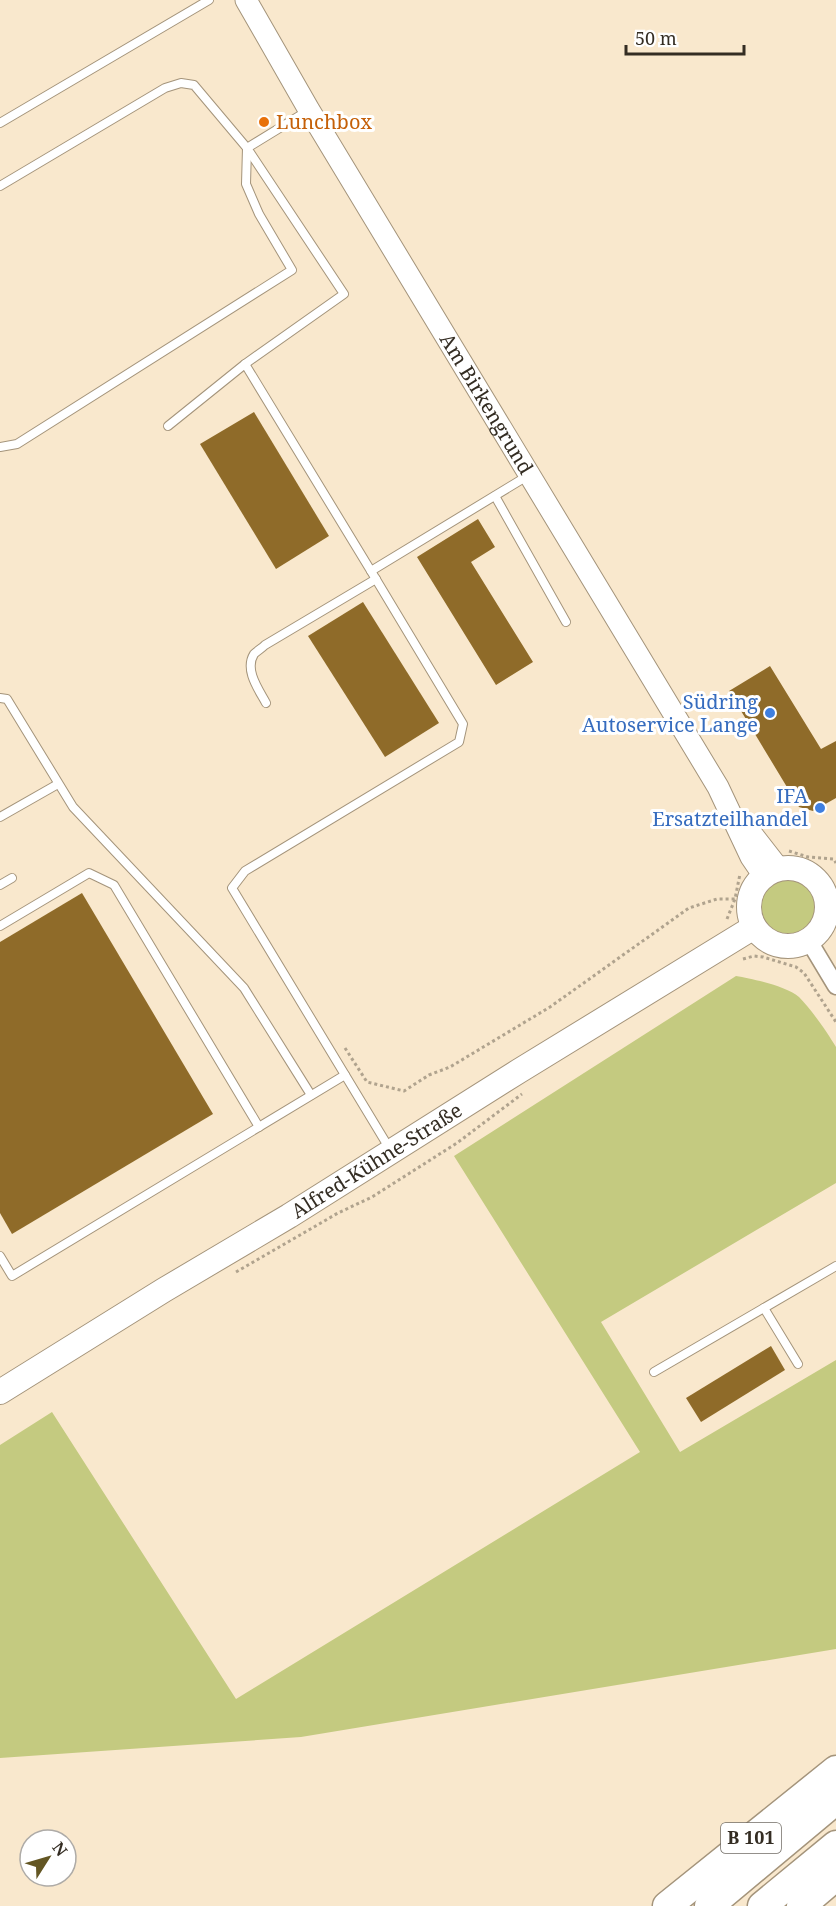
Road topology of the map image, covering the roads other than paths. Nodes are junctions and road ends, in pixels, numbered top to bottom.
1 (209, 0) edge
2 (246, 0) edge
3 (309, 110) junction
4 (0, 123) edge
5 (247, 148) junction
6 (0, 186) edge
7 (245, 364) junction
8 (168, 426) dead end
9 (0, 447) edge
10 (529, 475) junction
11 (495, 496) junction
12 (374, 575) junction
13 (566, 622) dead end
14 (0, 698) edge
15 (266, 703) dead end
16 (58, 784) junction
17 (0, 817) edge
18 (766, 866) junction
19 (12, 878) dead end
20 (829, 884) edge
21 (0, 885) edge
22 (0, 926) edge
23 (754, 927) junction
24 (808, 941) junction
25 (836, 986) edge
26 (345, 1075) junction
27 (311, 1095) junction
28 (259, 1127) junction
29 (392, 1152) junction
30 (0, 1256) edge
31 (836, 1266) edge
32 (764, 1308) junction
33 (798, 1364) dead end
34 (654, 1372) dead end
35 (0, 1392) edge
36 (836, 1770) edge
37 (836, 1800) edge
38 (836, 1845) edge
39 (836, 1876) edge
40 (667, 1906) edge
41 (709, 1906) edge
42 (762, 1906) edge
43 (801, 1906) edge

1 - 4 lane
2 - 3 street, Am Birkengrund
3 - 5 lane
3 - 10 street, Am Birkengrund
5 - 6 lane
5 - 7 lane
5 - 9 lane
7 - 8 lane
7 - 12 lane
10 - 11 lane
10 - 18 street, Am Birkengrund
11 - 12 lane
11 - 13 lane
12 - 15 lane
12 - 26 lane
14 - 16 lane
16 - 17 lane
16 - 27 lane
18 - 20 main road
18 - 23 main road
19 - 21 lane
20 - 24 main road
22 - 28 lane
23 - 24 main road
23 - 29 main road, Alfred-Kühne-Straße
24 - 25 street
26 - 27 lane
26 - 29 lane
27 - 28 lane
28 - 30 lane
29 - 35 main road, Alfred-Kühne-Straße
31 - 32 lane
32 - 33 lane
32 - 34 lane
36 - 40 highway, B 101
37 - 41 highway, B 101
38 - 42 highway, B 101
39 - 43 highway

